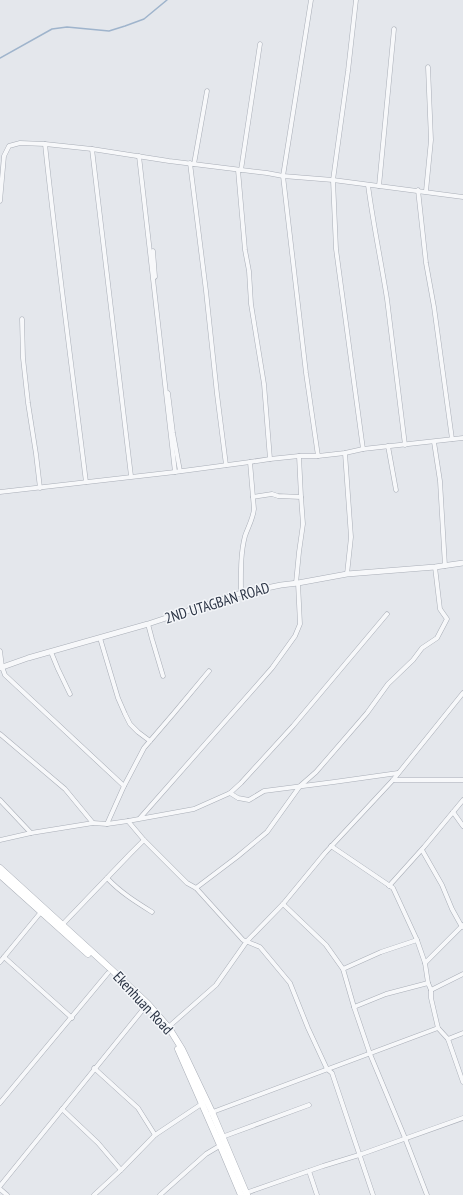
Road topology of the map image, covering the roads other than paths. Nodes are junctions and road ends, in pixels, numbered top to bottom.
1 (311, 0) edge
2 (356, 0) edge
3 (394, 29) dead end
4 (260, 44) dead end
5 (428, 67) dead end
6 (207, 91) dead end
7 (45, 144) junction
8 (92, 149) junction
9 (139, 156) junction
10 (192, 164) junction
11 (240, 170) junction
12 (283, 176) junction
13 (333, 180) junction
14 (368, 185) junction
15 (379, 186) junction
16 (418, 190) junction
17 (426, 191) junction
18 (463, 197) edge
19 (0, 201) edge
20 (153, 251) dead end
21 (105, 256) dead end
22 (22, 319) dead end
23 (463, 438) edge
24 (452, 439) junction
25 (434, 442) junction
26 (405, 445) junction
27 (388, 446) junction
28 (362, 449) junction
29 (345, 453) junction
30 (299, 456) junction
31 (318, 456) junction
32 (270, 459) junction
33 (250, 462) junction
34 (226, 465) junction
35 (180, 471) junction
36 (175, 472) junction
37 (131, 476) junction
38 (86, 482) junction
39 (40, 488) junction
40 (396, 490) dead end
41 (0, 492) edge
42 (253, 497) junction
43 (300, 497) junction
44 (463, 563) edge
45 (445, 566) junction
46 (435, 567) junction
47 (347, 574) junction
48 (297, 583) junction
49 (241, 594) junction
50 (387, 614) dead end
51 (148, 624) junction
52 (100, 638) junction
53 (0, 651) edge
54 (51, 652) junction
55 (1, 668) edge
56 (209, 671) dead end
57 (163, 676) dead end
58 (463, 693) edge
59 (70, 694) dead end
60 (0, 734) edge
61 (150, 741) junction
62 (398, 773) junction
63 (393, 780) junction
64 (463, 780) edge
65 (124, 786) junction
66 (300, 786) junction
67 (230, 793) junction
68 (0, 800) edge
69 (463, 800) edge
70 (453, 812) junction
71 (140, 818) junction
72 (128, 821) junction
73 (93, 823) junction
74 (107, 824) junction
75 (463, 826) edge
76 (31, 833) junction
77 (0, 840) edge
78 (144, 840) junction
79 (331, 846) junction
80 (422, 850) junction
81 (0, 868) edge
82 (3, 878) edge
83 (107, 878) junction
84 (389, 886) junction
85 (196, 888) junction
86 (282, 904) junction
87 (41, 912) junction
88 (152, 912) dead end
89 (62, 925) junction
90 (462, 926) edge
91 (417, 940) junction
92 (247, 941) junction
93 (4, 957) junction
94 (0, 962) edge
95 (425, 963) junction
96 (343, 969) junction
97 (108, 972) junction
98 (463, 974) edge
99 (428, 983) junction
100 (431, 990) junction
101 (145, 1007) junction
102 (354, 1007) junction
103 (72, 1018) junction
104 (438, 1028) junction
105 (167, 1029) junction
106 (463, 1033) edge
107 (448, 1039) junction
108 (370, 1054) junction
109 (94, 1068) dead end
110 (327, 1069) junction
111 (463, 1082) edge
112 (204, 1102) junction
113 (0, 1103) edge
114 (309, 1105) dead end
115 (62, 1110) junction
116 (209, 1113) junction
117 (463, 1118) edge
118 (155, 1135) junction
119 (405, 1138) junction
120 (222, 1141) junction
121 (359, 1155) junction
122 (121, 1170) junction
123 (309, 1171) junction
124 (0, 1187) edge
125 (245, 1194) edge
126 (7, 1195) edge
127 (94, 1195) edge
128 (160, 1195) edge
129 (317, 1195) edge
130 (373, 1195) edge
131 (427, 1195) edge

1 - 12 street
2 - 13 street
3 - 15 street
4 - 11 street
5 - 17 street
6 - 10 street
7 - 8 street
7 - 19 street
7 - 38 street
8 - 9 street
8 - 37 street
9 - 10 street
9 - 36 street
10 - 11 street
10 - 34 street
11 - 12 street
11 - 32 street
12 - 13 street
12 - 31 street
13 - 14 street
13 - 28 street
14 - 15 street
14 - 26 street
15 - 16 street
16 - 17 street
16 - 24 street
17 - 18 street
20 - 35 street
21 - 37 street
22 - 39 street
23 - 24 street
24 - 25 street
25 - 26 street
25 - 45 street
26 - 27 street
27 - 28 street
27 - 40 street
28 - 29 street
29 - 31 street
29 - 47 street
30 - 31 street
30 - 32 street
30 - 43 street
32 - 33 street
33 - 34 street
33 - 42 street
34 - 35 street
35 - 36 street
36 - 37 street
37 - 38 street
38 - 39 street
39 - 41 street
42 - 43 street
42 - 49 street
43 - 48 street
44 - 45 street, 2ND UTAGBAN ROAD
45 - 46 street, 2ND UTAGBAN ROAD
46 - 47 street, 2ND UTAGBAN ROAD
46 - 66 street
47 - 48 street, 2ND UTAGBAN ROAD
48 - 49 street, 2ND UTAGBAN ROAD
48 - 71 street
49 - 51 street, 2ND UTAGBAN ROAD
50 - 67 street
51 - 52 street, 2ND UTAGBAN ROAD
51 - 57 street
52 - 54 street, 2ND UTAGBAN ROAD
52 - 61 street
53 - 55 street
54 - 55 street, 2ND UTAGBAN ROAD
54 - 59 street
55 - 65 street
56 - 61 street
58 - 62 street
60 - 73 street
61 - 65 street
62 - 63 street
62 - 66 street
63 - 64 street
63 - 79 street
65 - 74 street
66 - 67 street
66 - 85 street
67 - 71 street
68 - 76 street
69 - 70 street
70 - 75 street
70 - 80 street
71 - 72 street
72 - 74 street
72 - 78 street
73 - 74 street
73 - 76 street
76 - 77 street
78 - 83 street
78 - 85 street
79 - 84 street
79 - 86 street
80 - 84 street
80 - 90 street
81 - 82 main road, Ekenhuan Road
82 - 87 main road, Ekenhuan Road
82 - 89 main road, Ekenhuan Road
83 - 88 street
83 - 89 street
84 - 91 street
85 - 92 street
86 - 92 street
86 - 96 street
87 - 93 street
87 - 97 main road, Ekenhuan Road
89 - 105 main road, Ekenhuan Road
90 - 95 street
91 - 95 street
91 - 96 street
92 - 105 street
92 - 110 street
93 - 94 street
93 - 103 street
95 - 99 street
96 - 102 street
97 - 101 main road, Ekenhuan Road
97 - 103 street
98 - 100 street
99 - 100 street
99 - 102 street
100 - 104 street
101 - 105 main road, Ekenhuan Road
101 - 115 street
102 - 108 street
103 - 113 street
104 - 107 street
104 - 108 street
105 - 112 main road, Ekenhuan Road
106 - 107 street
107 - 111 street
108 - 110 street
108 - 119 street
109 - 118 street
110 - 116 street
110 - 121 street
112 - 116 main road, Ekenhuan Road
112 - 118 street
114 - 120 street
115 - 122 street
115 - 124 street
116 - 120 main road, Ekenhuan Road
117 - 119 street
118 - 122 street
119 - 121 street
119 - 131 street
120 - 125 main road, Ekenhuan Road
120 - 128 street
121 - 123 street
121 - 130 street
122 - 127 street
123 - 125 street
123 - 129 street
124 - 126 street

